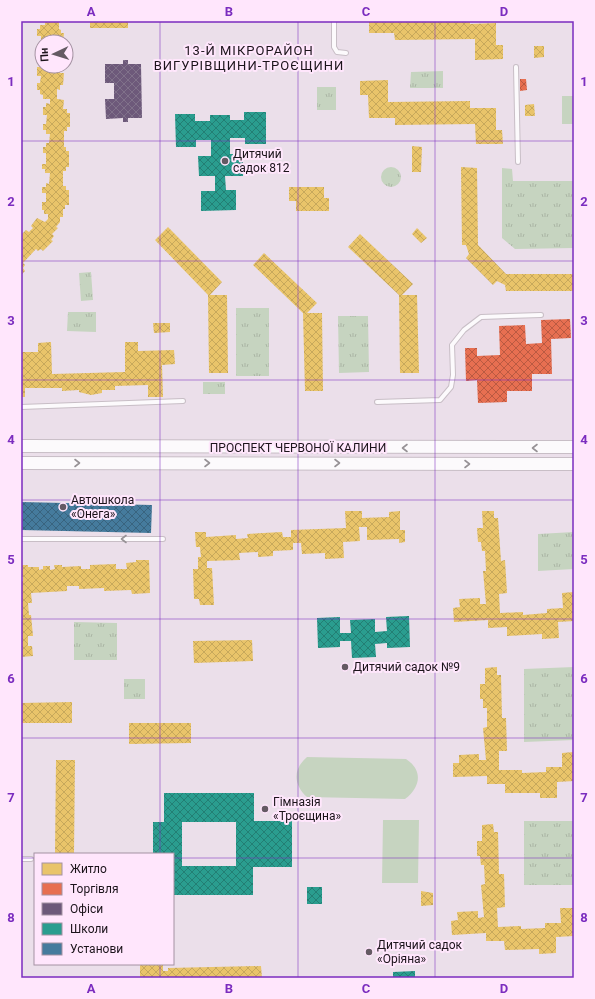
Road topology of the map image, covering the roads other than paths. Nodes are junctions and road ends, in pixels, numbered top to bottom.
1 (334, 21) edge
2 (346, 53) dead end
3 (516, 67) dead end
4 (518, 162) dead end
5 (541, 315) dead end
6 (183, 401) dead end
7 (377, 402) dead end
8 (21, 407) edge
9 (21, 446) edge
10 (574, 447) edge
11 (21, 463) edge
12 (574, 464) edge
13 (21, 539) edge
14 (163, 539) dead end
15 (21, 859) edge
16 (31, 859) dead end

1 - 2 lane
3 - 4 lane
5 - 7 lane
6 - 8 lane
10 -> 9 main road, ПРОСПЕКТ ЧЕРВОНОЇ КАЛИНИ
11 -> 12 main road, ПРОСПЕКТ ЧЕРВОНОЇ КАЛИНИ
14 -> 13 lane
15 - 16 lane

